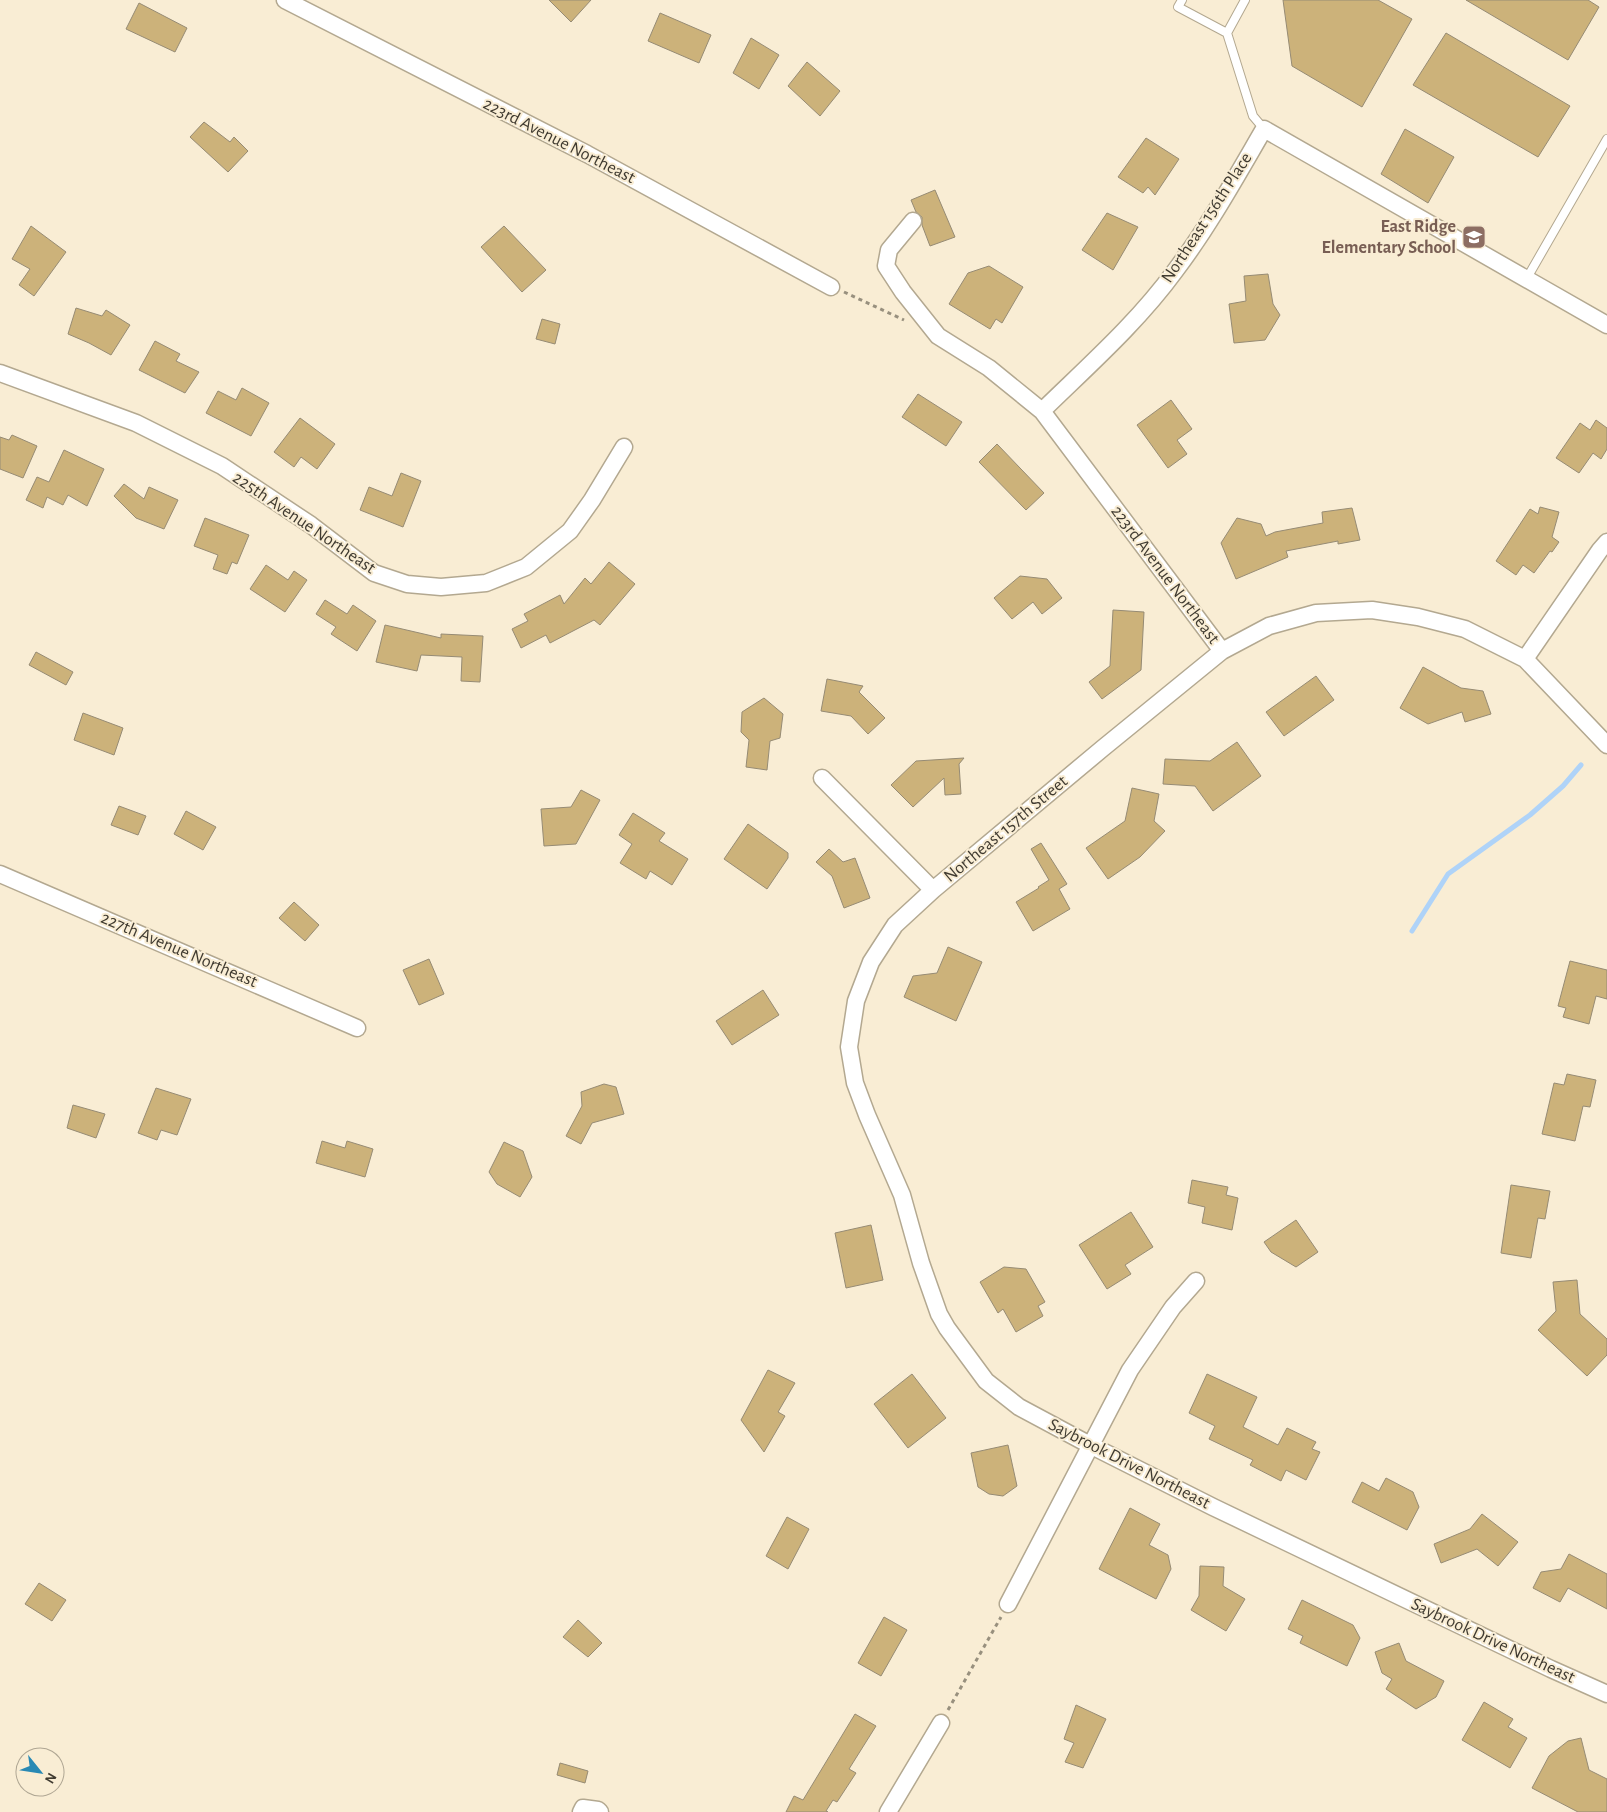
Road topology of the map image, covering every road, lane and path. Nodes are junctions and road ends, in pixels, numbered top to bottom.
1 (285, 0) edge
2 (1182, 0) edge
3 (1246, 0) edge
4 (1227, 33) junction
5 (1264, 130) junction
6 (1607, 139) edge
7 (913, 222) dead end
8 (1527, 278) junction
9 (831, 287) joint
10 (905, 320) dead end
11 (1607, 325) edge
12 (0, 373) edge
13 (1042, 411) junction
14 (624, 447) dead end
15 (1607, 542) edge
16 (1222, 651) junction
17 (1525, 659) junction
18 (1607, 745) edge
19 (822, 778) dead end
20 (0, 874) edge
21 (933, 890) junction
22 (357, 1028) dead end
23 (849, 1047) joint
24 (1196, 1281) dead end
25 (1090, 1445) junction
26 (1008, 1604) joint
27 (1607, 1694) edge
28 (941, 1723) joint
29 (581, 1812) edge
30 (600, 1812) edge
31 (888, 1812) edge

1 - 9 street, 223rd Avenue Northeast
2 - 4 lane
3 - 4 lane
4 - 5 lane
5 - 8 street
5 - 13 street, Northeast 156th Place
6 - 8 lane
7 - 13 street, 223rd Avenue Northeast
8 - 11 street
9 - 10 path
12 - 14 street, 225th Avenue Northeast
13 - 16 street, 223rd Avenue Northeast
15 - 17 street
16 - 17 street, 223rd Avenue Northeast
16 - 21 street, Northeast 157th Street
17 - 18 street, 223rd Avenue Northeast
19 - 21 street
20 - 22 street, 227th Avenue Northeast
21 - 23 street, Northeast 157th Street
23 - 25 street, Saybrook Drive Northeast
24 - 25 street
25 - 26 street
25 - 27 street, Saybrook Drive Northeast
26 - 28 path
28 - 31 street
29 - 30 street

